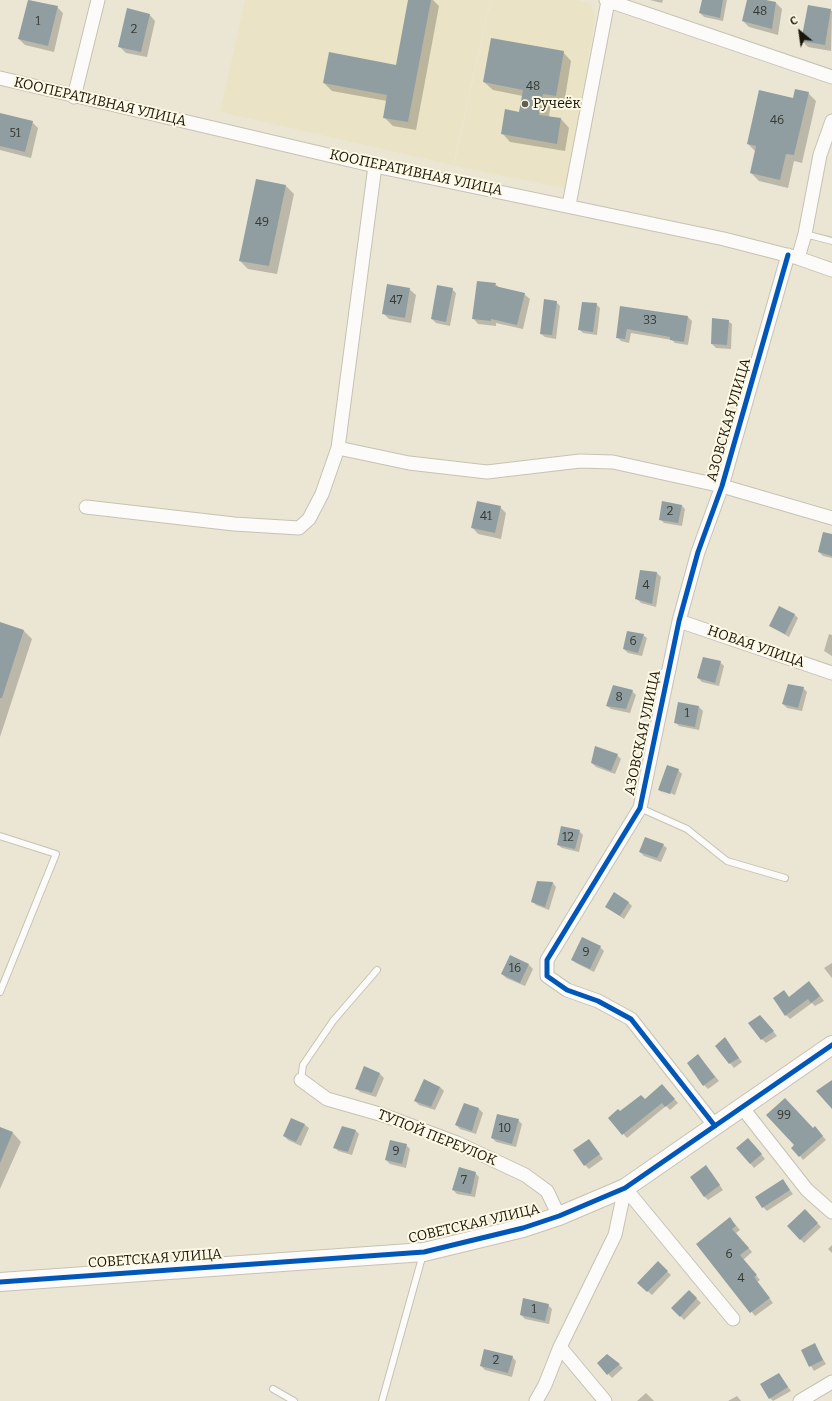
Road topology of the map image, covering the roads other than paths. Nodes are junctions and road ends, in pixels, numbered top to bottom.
1 (98, 0) edge
2 (607, 0) edge
3 (832, 77) edge
4 (0, 78) edge
5 (74, 96) junction
6 (832, 121) edge
7 (375, 166) junction
8 (569, 205) junction
9 (805, 234) junction
10 (832, 241) edge
11 (793, 257) junction
12 (832, 270) edge
13 (338, 448) junction
14 (722, 486) junction
15 (86, 507) dead end
16 (832, 518) edge
17 (680, 621) junction
18 (832, 673) edge
19 (640, 808) junction
20 (0, 836) edge
21 (785, 878) dead end
22 (377, 970) dead end
23 (0, 992) edge
24 (832, 1045) edge
25 (301, 1080) joint
26 (742, 1106) junction
27 (715, 1126) junction
28 (626, 1188) junction
29 (832, 1212) edge
30 (559, 1216) junction
31 (424, 1252) junction
32 (0, 1282) edge
33 (733, 1319) dead end
34 (560, 1347) junction
35 (832, 1382) edge
36 (273, 1389) dead end
37 (294, 1401) edge
38 (382, 1401) edge
39 (536, 1401) edge
40 (605, 1401) edge
41 (800, 1401) edge

1 - 5 street
2 - 3 street
2 - 8 street
4 - 5 street, КООПЕРАТИВНАЯ УЛИЦА
5 - 7 street, КООПЕРАТИВНАЯ УЛИЦА
6 - 9 street, АЗОВСКАЯ УЛИЦА
7 - 8 street, КООПЕРАТИВНАЯ УЛИЦА
7 - 13 street
8 - 11 street, КООПЕРАТИВНАЯ УЛИЦА
9 - 10 lane
9 - 11 street, АЗОВСКАЯ УЛИЦА
11 - 12 street, КООПЕРАТИВНАЯ УЛИЦА
11 - 14 street, АЗОВСКАЯ УЛИЦА
13 - 14 street
13 - 15 street
14 - 16 street
14 - 17 street, АЗОВСКАЯ УЛИЦА
17 - 18 street, НОВАЯ УЛИЦА
17 - 19 street, АЗОВСКАЯ УЛИЦА
19 - 21 lane
19 - 27 street, АЗОВСКАЯ УЛИЦА
20 - 23 lane
22 - 25 lane
24 - 26 street, СОВЕТСКАЯ УЛИЦА
25 - 30 street, ТУПОЙ ПЕРЕУЛОК
26 - 27 street, СОВЕТСКАЯ УЛИЦА
26 - 29 street
27 - 28 street, СОВЕТСКАЯ УЛИЦА
28 - 30 street, СОВЕТСКАЯ УЛИЦА
28 - 33 street
28 - 34 street
30 - 31 street, СОВЕТСКАЯ УЛИЦА
31 - 32 street, СОВЕТСКАЯ УЛИЦА
31 - 38 lane
34 - 39 street
34 - 40 street
35 - 41 street
36 - 37 lane

